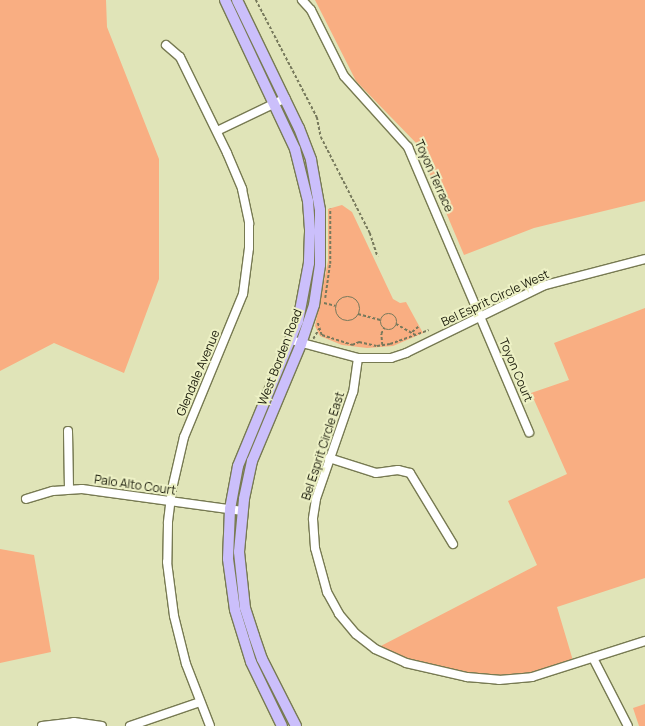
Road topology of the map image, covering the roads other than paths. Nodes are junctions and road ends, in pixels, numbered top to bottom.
1 (225, 0) edge
2 (237, 0) edge
3 (302, 0) edge
4 (166, 45) dead end
5 (286, 98) junction
6 (275, 103) junction
7 (217, 131) junction
8 (645, 259) edge
9 (481, 317) junction
10 (291, 340) junction
11 (301, 344) junction
12 (358, 358) junction
13 (68, 431) dead end
14 (529, 432) dead end
15 (330, 458) junction
16 (69, 489) junction
17 (26, 499) dead end
18 (170, 502) junction
19 (230, 510) junction
20 (242, 511) junction
21 (453, 544) dead end
22 (645, 641) edge
23 (593, 658) junction
24 (200, 702) junction
25 (42, 726) edge
26 (102, 726) edge
27 (130, 726) edge
28 (210, 726) edge
29 (282, 726) edge
30 (296, 726) edge
31 (628, 726) edge

1 - 6 main road, West Borden Road
2 - 5 main road, West Borden Road
3 - 9 street, Toyon Terrace
4 - 7 street, Glendale Avenue
5 - 6 street
5 - 11 main road, West Borden Road
6 - 7 street
6 - 10 main road, West Borden Road
7 - 18 street, Glendale Avenue
8 - 9 street, Bel Esprit Circle West
9 - 12 street, Bel Esprit Circle West
9 - 14 street, Toyon Court
10 - 11 street, Bel Esprit Circle West
10 - 19 main road, West Borden Road
11 - 12 street, Bel Esprit Circle West
11 - 20 main road, West Borden Road
12 - 15 street, Bel Esprit Circle East
13 - 16 street
15 - 21 street
15 - 23 street, Bel Esprit Circle East
16 - 17 street, Palo Alto Court
16 - 18 street, Palo Alto Court
18 - 19 street, Palo Alto Court
18 - 24 street, Glendale Avenue
19 - 20 street, Palo Alto Court
19 - 29 main road, West Borden Road
20 - 30 main road, West Borden Road
22 - 23 street, Bel Esprit Circle East
23 - 31 street
24 - 27 street
24 - 28 street, Glendale Avenue
25 - 26 street

